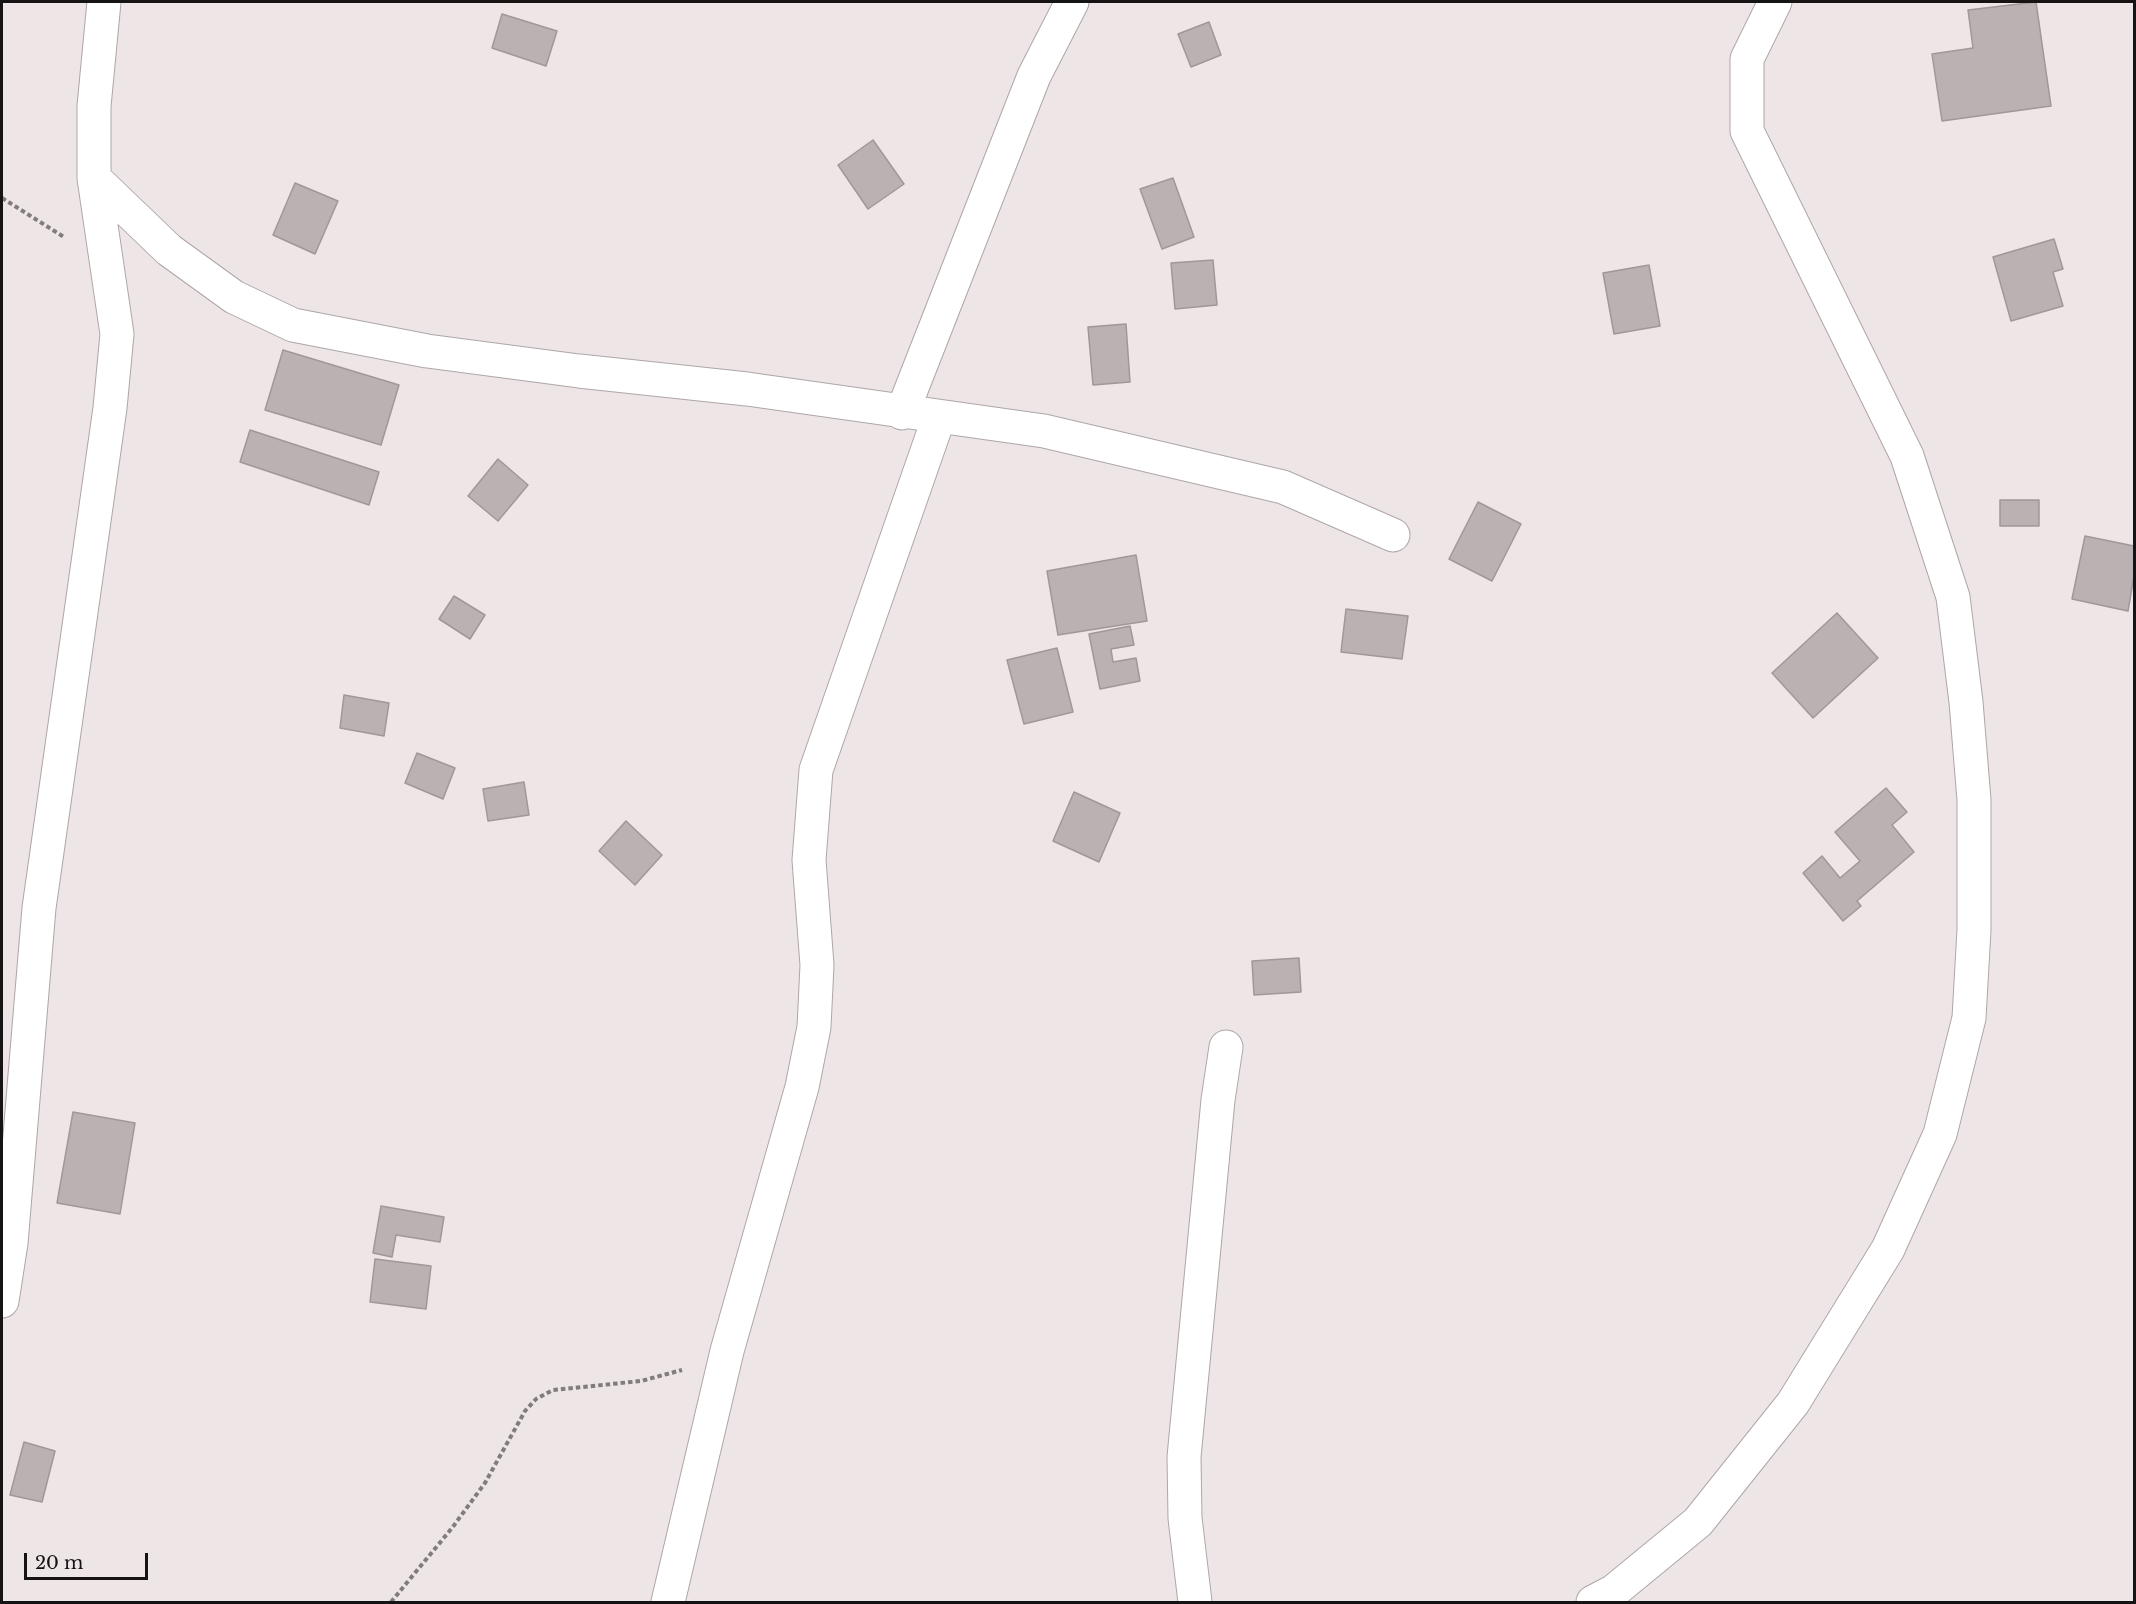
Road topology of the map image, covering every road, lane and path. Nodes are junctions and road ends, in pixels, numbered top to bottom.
1 (104, 2) edge
2 (1072, 2) edge
3 (1774, 2) edge
4 (94, 178) junction
5 (2, 198) edge
6 (108, 264) junction
7 (902, 413) junction
8 (939, 417) junction
9 (1393, 535) dead end
10 (1226, 1047) dead end
11 (2, 1301) edge
12 (727, 1351) junction
13 (391, 1602) edge
14 (668, 1602) edge
15 (1195, 1602) edge
16 (1593, 1602) edge

1 - 4 street
2 - 7 street
3 - 16 street
4 - 6 street
4 - 7 street
5 - 6 path
6 - 11 street
7 - 8 street
8 - 9 street
8 - 12 street
10 - 15 street
12 - 13 path
12 - 14 street

